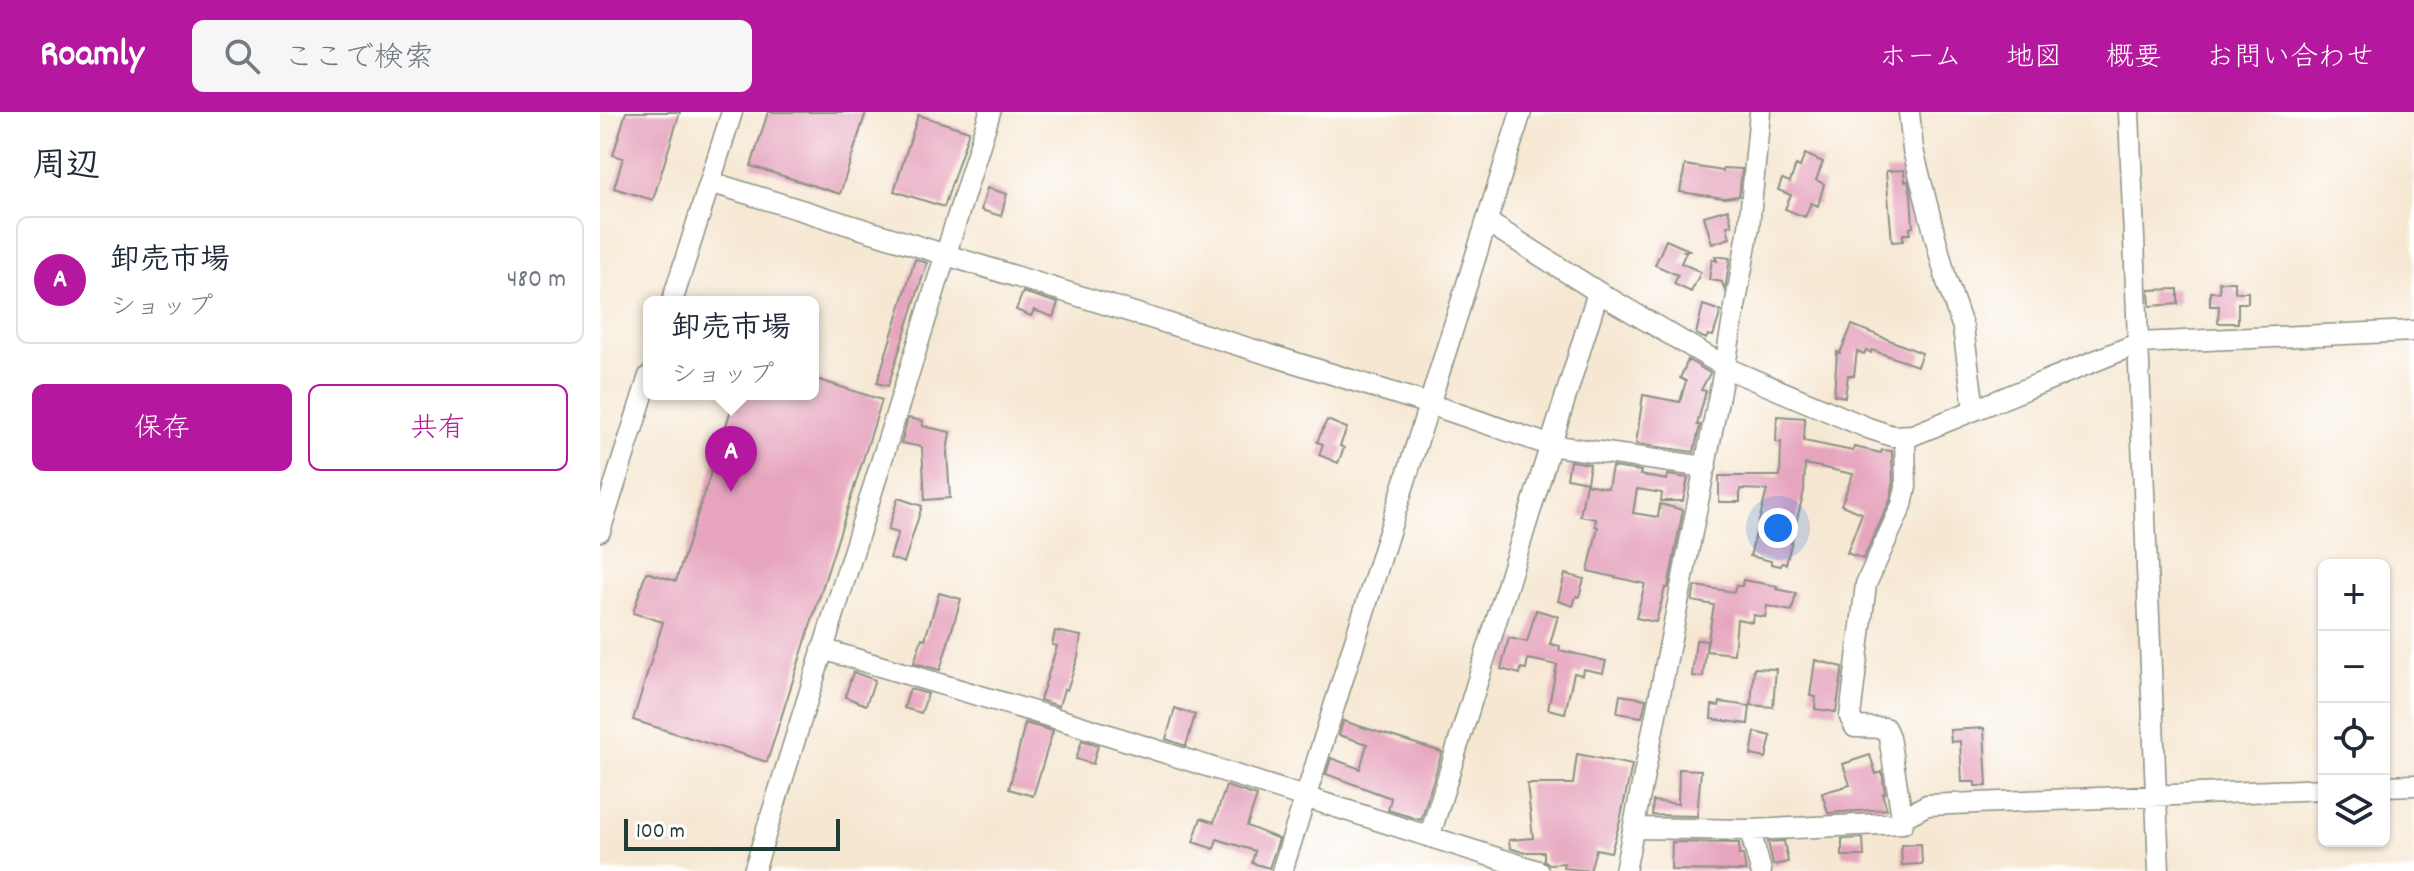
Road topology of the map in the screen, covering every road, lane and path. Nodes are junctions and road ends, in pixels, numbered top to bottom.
1 (732, 112) edge
2 (990, 112) edge
3 (1521, 112) edge
4 (1760, 112) edge
5 (1909, 112) edge
6 (2129, 112) edge
7 (710, 182) junction
8 (1489, 223) junction
9 (945, 256) junction
10 (1598, 292) junction
11 (674, 296) edge
12 (2414, 331) edge
13 (2139, 343) junction
14 (1725, 365) junction
15 (643, 395) edge
16 (1429, 404) junction
17 (1974, 409) junction
18 (1905, 437) junction
19 (1549, 445) junction
20 (1706, 467) junction
21 (600, 531) edge
22 (822, 649) junction
23 (2414, 785) edge
24 (2390, 786) edge
25 (2318, 789) edge
26 (2156, 795) junction
27 (1305, 797) junction
28 (1904, 817) junction
29 (1635, 828) junction
30 (1750, 830) junction
31 (1430, 835) junction
32 (754, 871) edge
33 (1282, 871) edge
34 (1538, 871) edge
35 (1625, 871) edge
36 (1761, 871) edge
37 (2159, 871) edge

1 - 7 street
2 - 9 street
3 - 8 street
4 - 14 street
5 - 17 street
6 - 13 street
7 - 9 street
7 - 11 street
8 - 10 street
8 - 16 street
9 - 16 street
9 - 22 street
10 - 14 street
10 - 19 street
12 - 13 street
13 - 17 street
13 - 26 street
14 - 18 street
14 - 20 street
15 - 21 street
16 - 19 street
16 - 27 street
17 - 18 street
18 - 28 street
19 - 20 street
19 - 31 street
20 - 29 street
22 - 27 street
22 - 32 street
23 - 24 street
25 - 26 street
26 - 28 street
26 - 37 street
27 - 31 street
27 - 33 street
28 - 30 street
29 - 30 street
29 - 35 street
30 - 36 street
31 - 34 street

